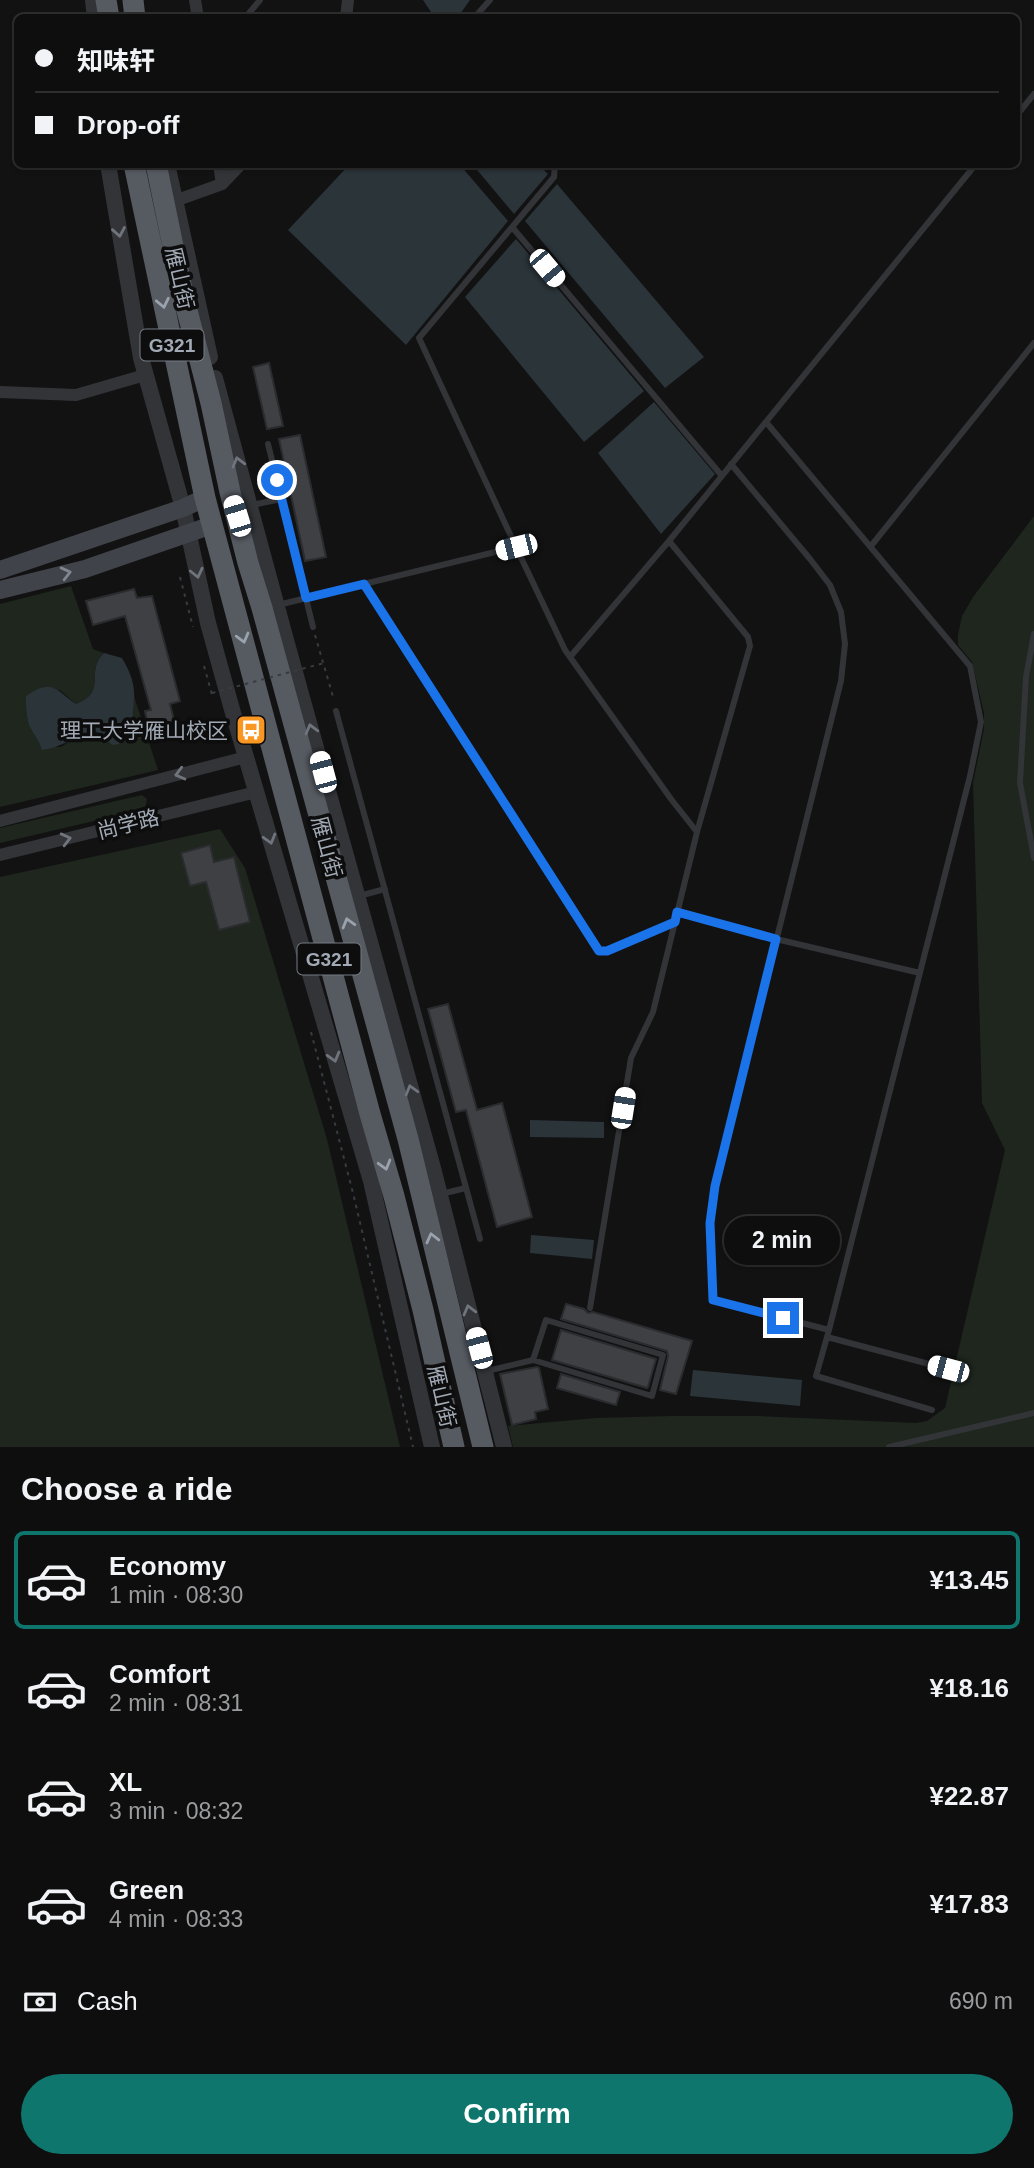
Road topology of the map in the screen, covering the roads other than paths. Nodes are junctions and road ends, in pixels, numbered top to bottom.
1 (260, 0) edge
2 (490, 0) edge
3 (248, 14) edge
4 (478, 14) edge
5 (1034, 94) edge
6 (1020, 111) edge
7 (109, 168) edge
8 (135, 168) edge
9 (157, 168) edge
10 (167, 168) edge
11 (220, 168) edge
12 (237, 168) edge
13 (555, 168) edge
14 (973, 168) edge
15 (222, 184) junction
16 (170, 203) junction
17 (512, 227) junction
18 (1034, 343) edge
19 (145, 374) junction
20 (0, 392) edge
21 (766, 422) junction
22 (268, 444) dead end
23 (731, 464) junction
24 (722, 476) junction
25 (205, 498) junction
26 (281, 499) junction
27 (250, 505) junction
28 (183, 508) junction
29 (212, 525) junction
30 (188, 533) junction
31 (669, 541) junction
32 (871, 546) junction
33 (516, 547) junction
34 (0, 570) edge
35 (364, 584) junction
36 (0, 590) edge
37 (306, 598) junction
38 (269, 607) junction
39 (313, 627) road end
40 (1034, 634) edge
41 (570, 657) junction
42 (337, 711) road end
43 (246, 757) junction
44 (256, 792) junction
45 (0, 821) edge
46 (697, 832) junction
47 (0, 855) edge
48 (1034, 858) edge
49 (385, 889) junction
50 (357, 896) junction
51 (677, 912) junction
52 (675, 922) junction
53 (776, 939) junction
54 (920, 973) junction
55 (466, 1188) junction
56 (439, 1195) junction
57 (480, 1239) dead end
58 (590, 1308) dead end
59 (828, 1333) junction
60 (533, 1360) junction
61 (948, 1369) dead end
62 (485, 1371) junction
63 (932, 1410) dead end
64 (1034, 1413) edge
65 (432, 1447) edge
66 (454, 1447) edge
67 (483, 1447) edge
68 (505, 1447) edge
69 (889, 1447) edge

1 - 3 lane
2 - 4 lane
5 - 6 lane
7 -> 19 street
8 -> 25 highway, 雁山街 / G321
9 - 16 highway, 雁山街 / G321
10 - 16 street
11 - 15 street
12 - 15 street
13 - 17 lane
14 - 21 lane
15 - 16 street
27 -> 16 street
16 - 38 highway, 雁山街 / G321
17 - 24 lane
17 - 33 lane
18 - 32 lane
19 - 20 street
19 - 28 street
21 - 23 lane
21 - 32 lane
22 - 26 lane
23 - 24 lane
23 - 53 lane
24 - 31 lane
25 - 28 main road
25 - 29 highway, 雁山街 / G321
26 - 27 lane
26 - 37 lane
27 - 38 street
28 - 30 street
28 - 34 main road
29 - 30 main road
29 -> 66 highway, 雁山街 / G321
36 -> 30 main road
30 -> 43 street
31 - 41 lane
31 - 46 lane
32 - 54 lane
33 - 35 lane
33 - 41 lane
35 - 37 lane
35 - 52 lane
37 - 38 lane
37 - 39 lane
50 -> 38 street
67 -> 38 highway, 雁山街 / G321
40 - 48 lane
41 - 46 lane
42 - 49 lane
43 - 44 street
43 -> 45 street, 尚学路
47 -> 44 street, 尚学路
44 -> 65 street
46 - 51 lane
49 - 50 lane
49 - 55 lane
56 -> 50 street
51 - 52 lane
51 - 53 lane
52 - 58 lane
53 - 54 lane
53 - 59 lane
54 - 59 lane
55 - 56 lane
55 - 57 lane
62 -> 56 street
59 - 61 lane
59 - 63 lane
60 - 60 lane
60 - 62 lane
62 - 68 street
64 - 69 lane

